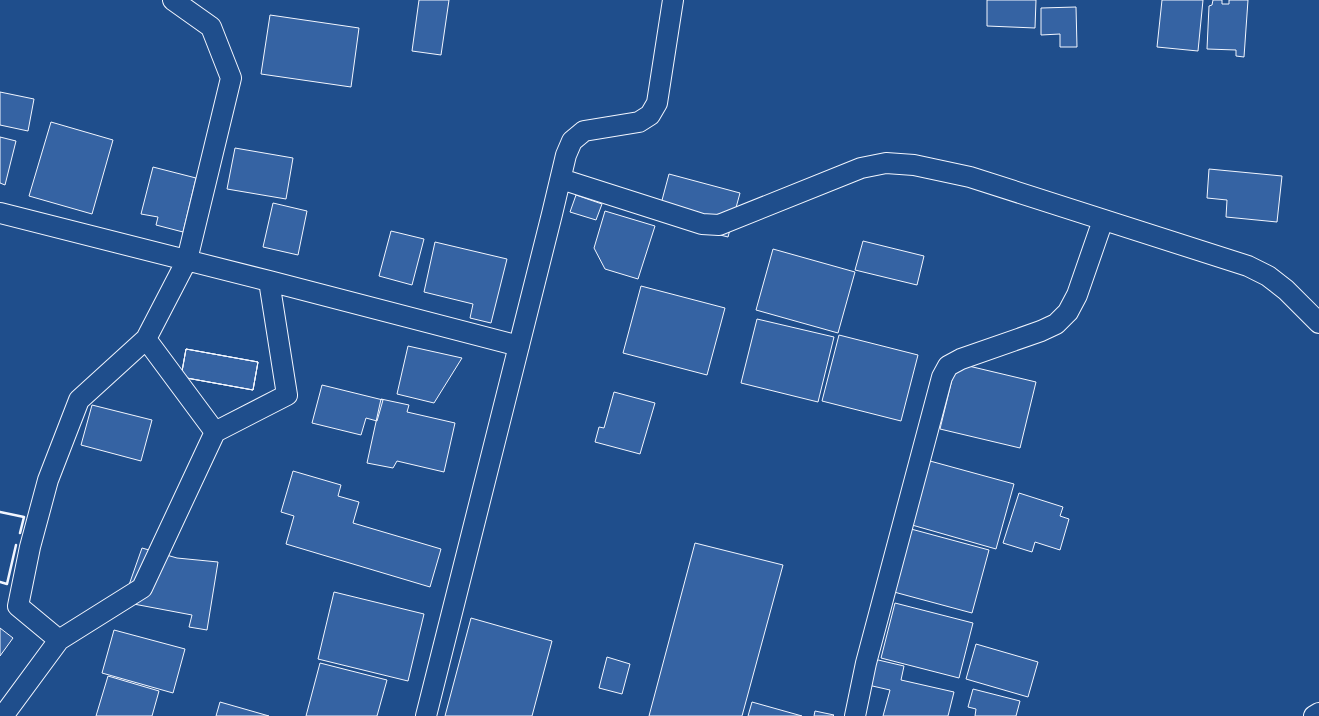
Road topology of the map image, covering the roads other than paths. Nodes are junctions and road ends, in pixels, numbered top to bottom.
1 (173, 0) edge
2 (673, 0) edge
3 (561, 179) junction
4 (0, 213) edge
5 (1103, 220) junction
6 (188, 260) junction
7 (269, 280) junction
8 (1319, 323) edge
9 (146, 339) junction
10 (519, 346) junction
11 (215, 432) junction
12 (59, 640) junction
13 (1319, 713) edge
14 (3, 716) edge
15 (426, 716) edge
16 (855, 716) edge
17 (1314, 716) edge

1 - 6 street
2 - 3 street
3 - 5 street
3 - 10 street
4 - 6 street
5 - 8 street
5 - 16 street
6 - 7 street
6 - 9 street
7 - 10 street
7 - 11 street
9 - 11 street
9 - 12 street
10 - 15 street
11 - 12 street
12 - 14 street
13 - 17 street

